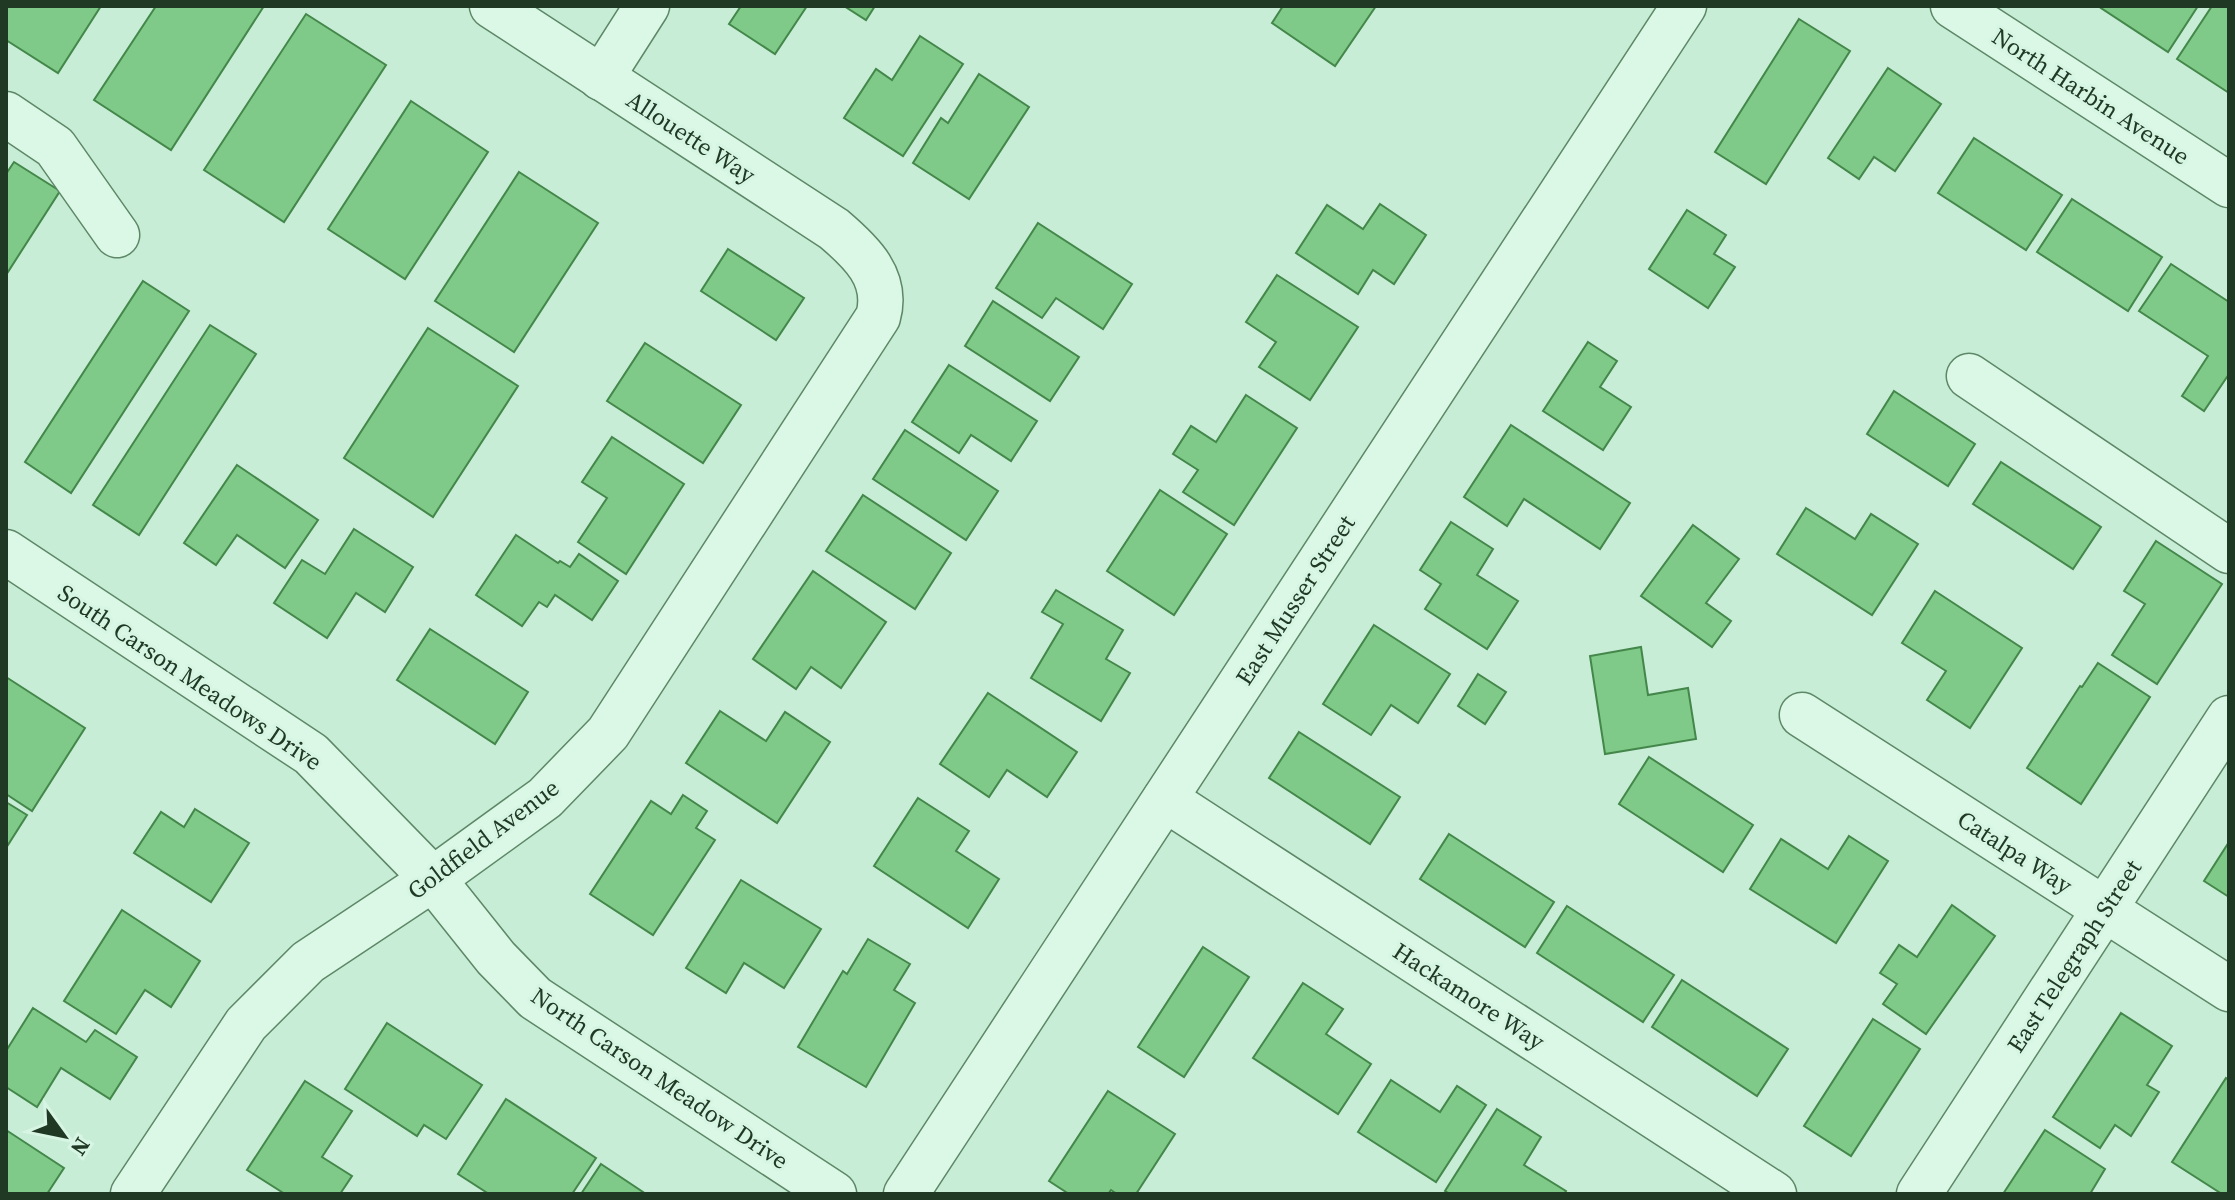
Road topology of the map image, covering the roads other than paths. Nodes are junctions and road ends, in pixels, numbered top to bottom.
1 (492, 6) edge
2 (647, 6) edge
3 (1684, 6) edge
4 (1953, 6) edge
5 (601, 78) junction
6 (6, 114) edge
7 (2229, 185) edge
8 (117, 235) dead end
9 (877, 280) joint
10 (1969, 376) dead end
11 (2229, 551) edge
12 (6, 552) edge
13 (1802, 715) dead end
14 (2229, 718) edge
15 (1165, 799) junction
16 (433, 879) junction
17 (2105, 909) junction
18 (2229, 989) edge
19 (133, 1194) edge
20 (834, 1194) edge
21 (906, 1194) edge
22 (1774, 1194) edge
23 (1919, 1194) edge

1 - 5 street, Allouette Way
2 - 5 street
3 - 15 street, East Musser Street
4 - 7 street, North Harbin Avenue
5 - 9 street, Allouette Way
6 - 8 street
9 - 16 street, Goldfield Avenue
10 - 11 street
12 - 16 street, South Carson Meadows Drive
13 - 17 street, Catalpa Way
14 - 17 street, East Telegraph Street
15 - 21 street, East Musser Street
15 - 22 street, Hackamore Way
16 - 19 street, Goldfield Avenue
16 - 20 street, North Carson Meadow Drive
17 - 18 street, Catalpa Way
17 - 23 street, East Telegraph Street

